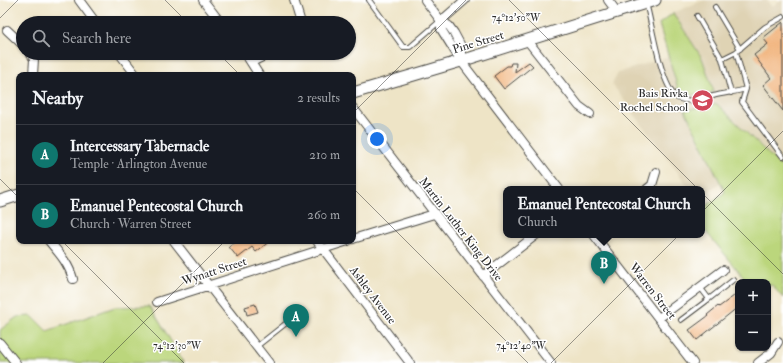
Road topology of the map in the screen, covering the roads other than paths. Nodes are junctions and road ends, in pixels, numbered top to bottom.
1 (79, 0) edge
2 (203, 0) edge
3 (294, 0) edge
4 (369, 0) edge
5 (425, 0) edge
6 (465, 0) edge
7 (608, 0) edge
8 (651, 1) edge
9 (715, 7) dead end
10 (617, 12) junction
11 (91, 16) edge
12 (216, 16) edge
13 (298, 16) edge
14 (697, 16) dead end
15 (783, 17) edge
16 (441, 21) junction
17 (6, 30) dead end
18 (16, 39) edge
19 (527, 40) junction
20 (740, 49) junction
21 (736, 52) junction
22 (722, 59) junction
23 (34, 60) edge
24 (124, 60) edge
25 (256, 60) edge
26 (461, 61) junction
27 (252, 62) joint
28 (33, 72) edge
29 (134, 72) edge
30 (257, 72) edge
31 (746, 90) junction
32 (356, 92) edge
33 (731, 93) junction
34 (356, 112) edge
35 (590, 114) dead end
36 (783, 157) edge
37 (656, 172) dead end
38 (557, 186) edge
39 (651, 186) edge
40 (16, 196) edge
41 (0, 201) edge
42 (434, 214) junction
43 (356, 238) edge
44 (532, 238) edge
45 (596, 238) edge
46 (52, 244) edge
47 (176, 244) edge
48 (319, 244) edge
49 (339, 244) edge
50 (323, 249) junction
51 (723, 270) dead end
52 (483, 276) junction
53 (73, 279) dead end
54 (733, 280) dead end
55 (209, 285) junction
56 (700, 287) junction
57 (709, 299) junction
58 (157, 302) dead end
59 (294, 317) dead end
60 (659, 318) junction
61 (681, 320) dead end
62 (778, 342) dead end
63 (0, 343) edge
64 (256, 347) junction
65 (16, 363) edge
66 (269, 363) edge
67 (410, 363) edge
68 (550, 363) edge
69 (693, 363) edge
70 (758, 363) edge

1 - 11 street
2 - 12 street
3 - 13 street
4 - 16 lane
5 - 16 street
6 - 16 street
7 - 10 street
8 - 10 street, Pine Street
8 - 33 lane
9 - 20 lane
10 - 19 street, Pine Street
14 - 22 lane
15 - 20 lane
16 - 26 street
17 - 18 street
19 - 26 street, Pine Street
19 - 35 street
20 - 21 lane
21 - 22 lane
21 - 31 lane
22 - 33 lane
23 - 28 street
24 - 29 street
25 - 27 street
26 - 32 street, Pine Street
26 - 38 street
27 - 30 street
31 - 33 lane
31 - 36 lane
34 - 42 street, Martin Luther King Drive
37 - 39 street
40 - 41 street
42 - 43 street
42 - 52 street, Martin Luther King Drive
44 - 52 street
45 - 60 street, Warren Street
46 - 53 street
47 - 55 street
48 - 50 street, Ashley Avenue
49 - 50 street, Wynatt Street
50 - 55 street, Wynatt Street
50 - 67 street, Ashley Avenue
51 - 56 street
52 - 68 street, Martin Luther King Drive
54 - 57 lane
55 - 58 street, Wynatt Street
55 - 64 street
56 - 57 lane
56 - 60 street
57 - 61 lane
59 - 64 lane
60 - 69 street, Warren Street
62 - 70 street
63 - 65 street
64 - 66 street

